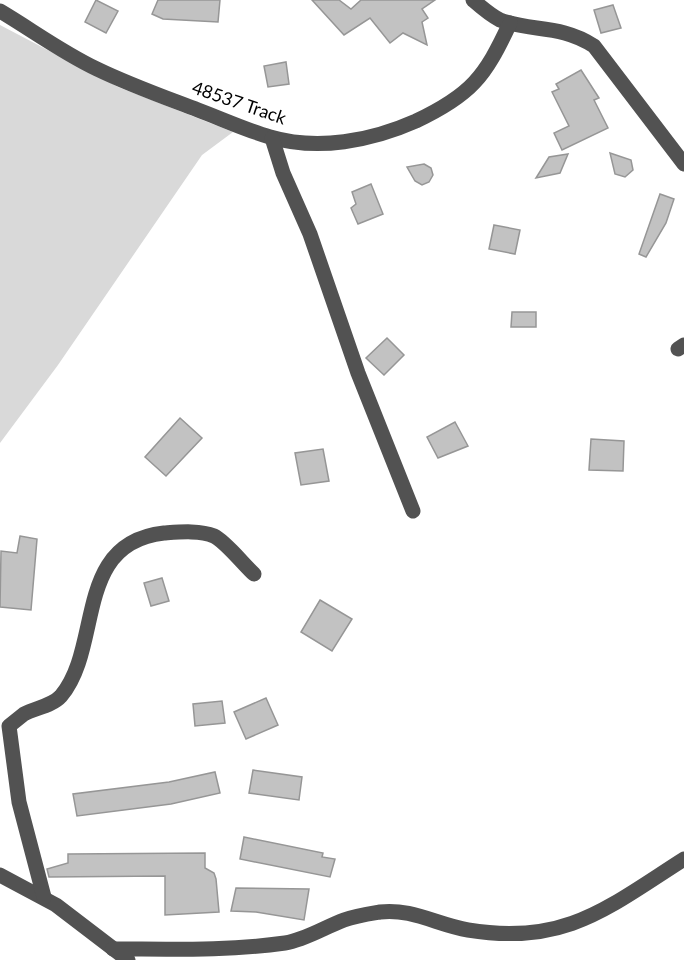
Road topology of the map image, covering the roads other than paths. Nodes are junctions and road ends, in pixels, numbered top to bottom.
1 (473, 0) edge
2 (0, 10) edge
3 (510, 23) junction
4 (272, 138) junction
5 (684, 164) edge
6 (413, 511) dead end
7 (254, 574) dead end
8 (684, 859) edge
9 (0, 875) edge
10 (44, 897) junction
11 (113, 949) junction
12 (128, 960) edge

1 - 3 street
2 - 4 street, 48537 Track
3 - 4 street, 48537 Track
3 - 5 street
4 - 6 street
7 - 10 street
8 - 11 street
9 - 10 street
10 - 11 street
11 - 12 street

